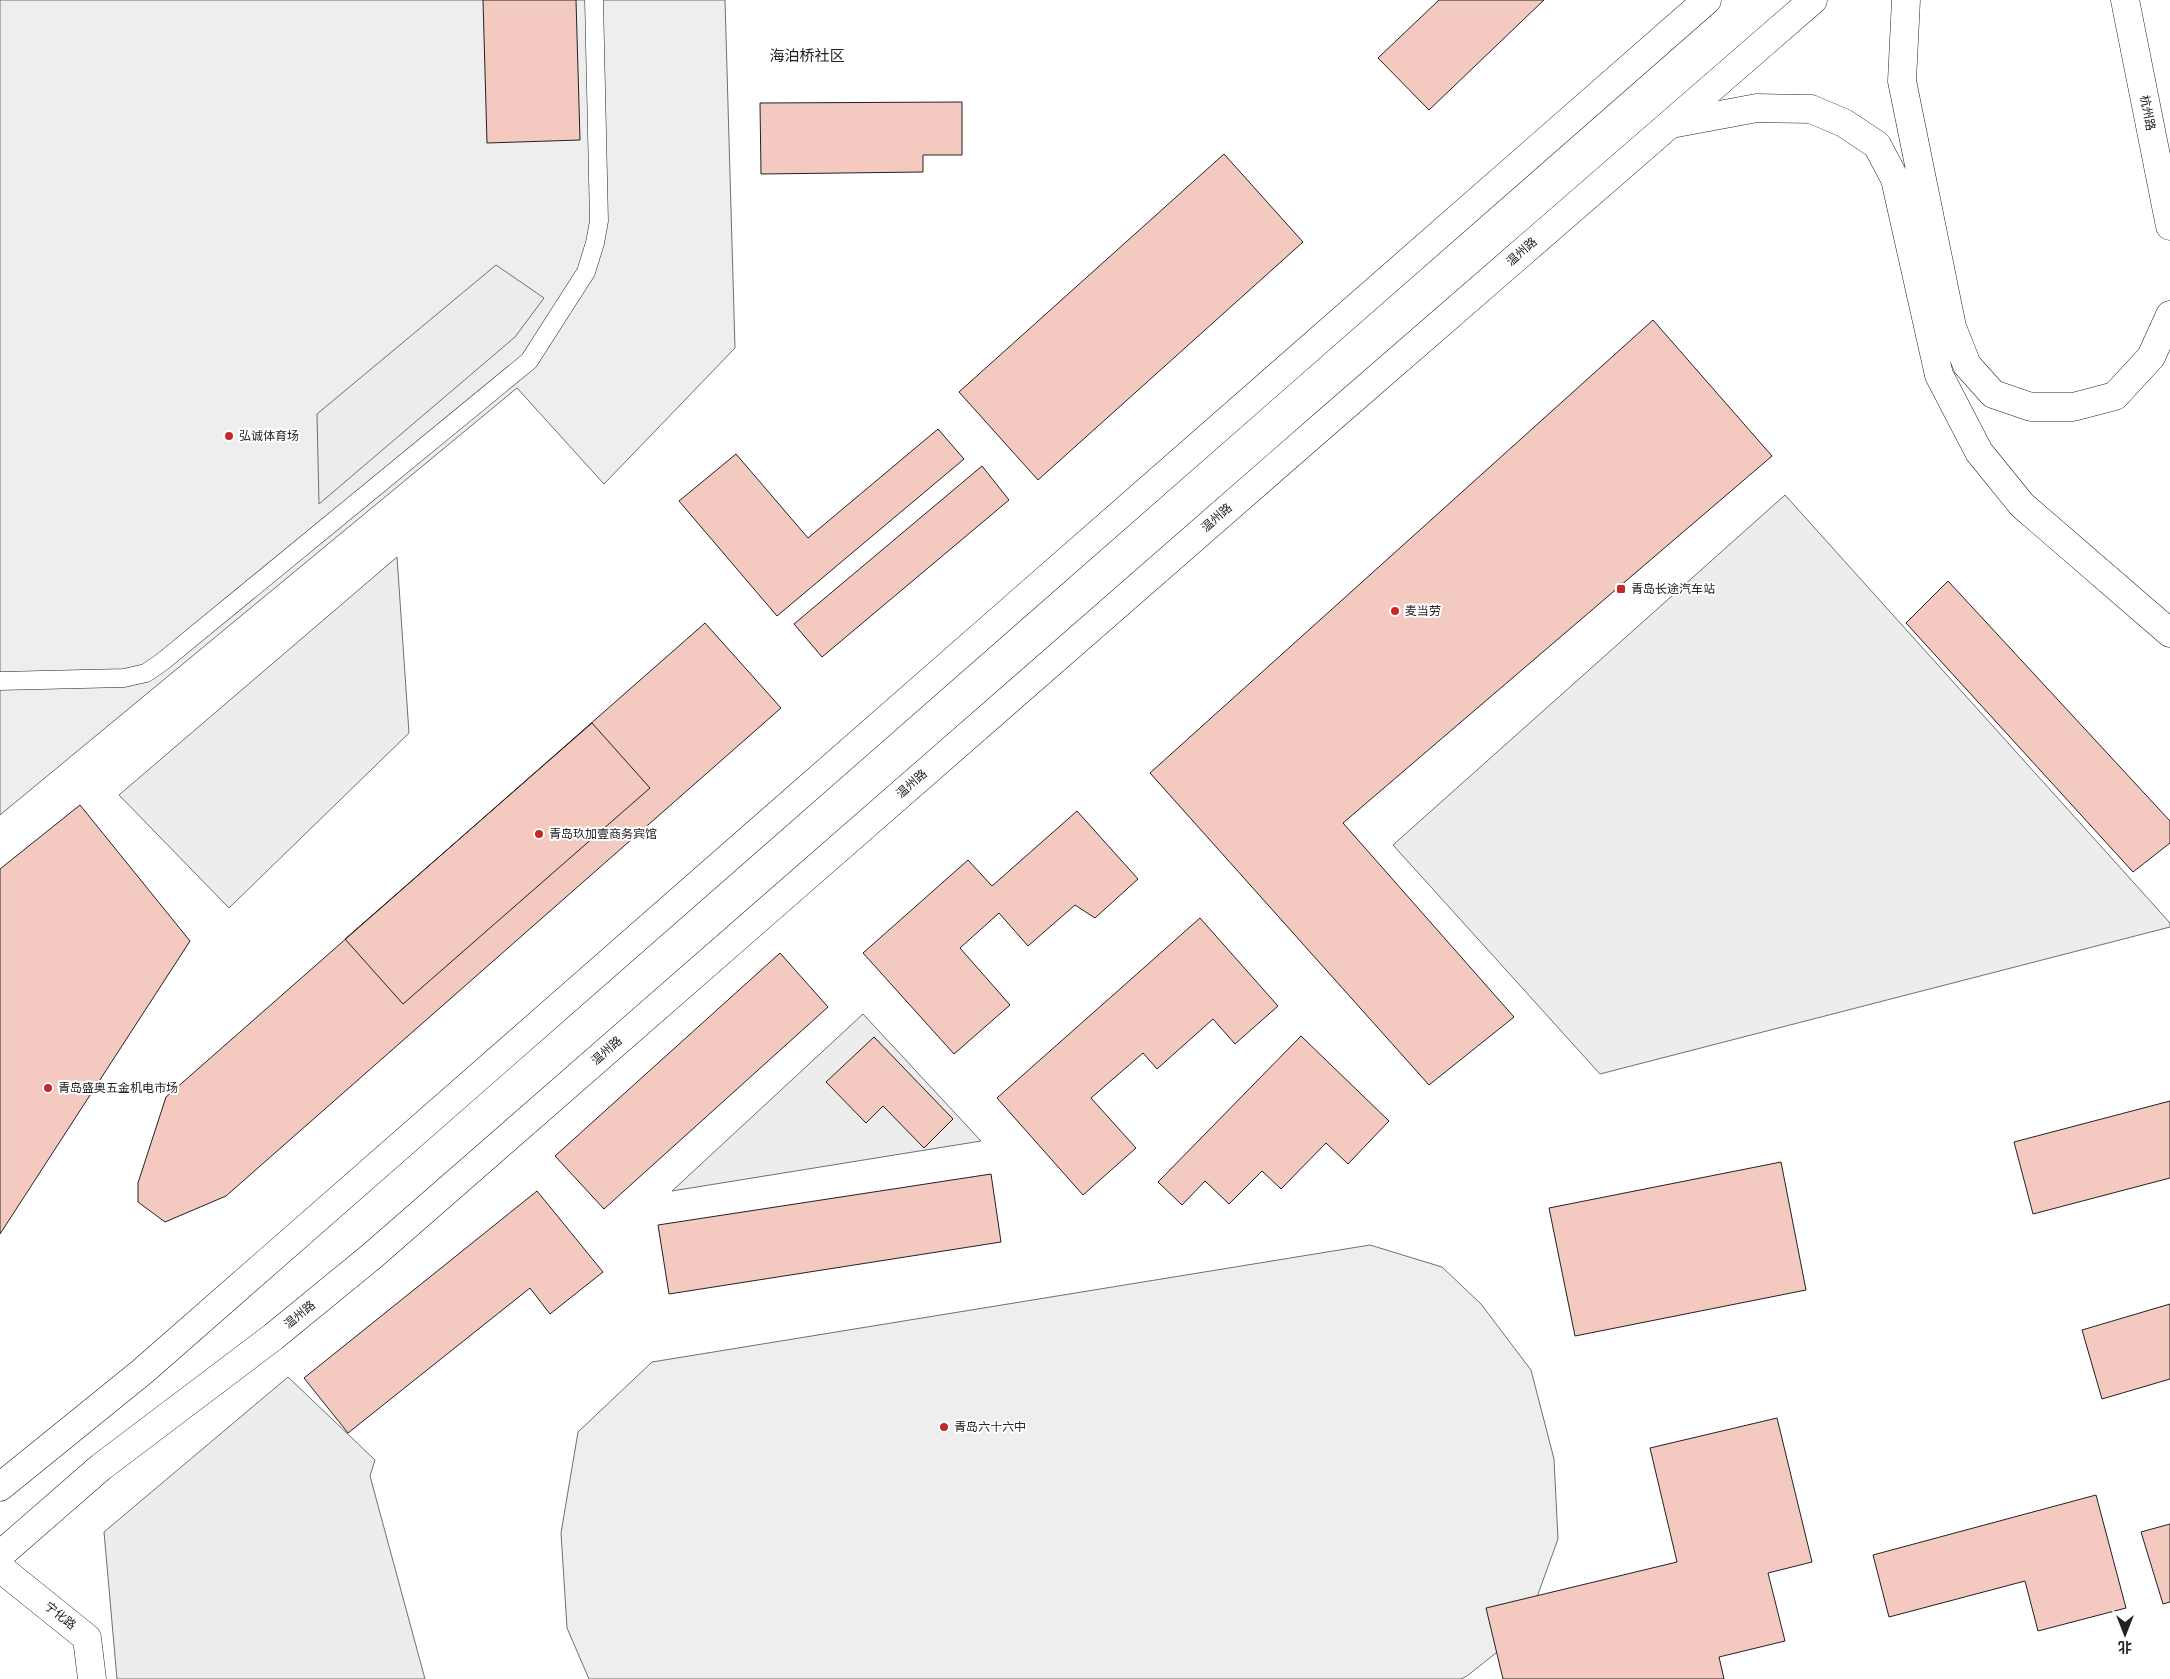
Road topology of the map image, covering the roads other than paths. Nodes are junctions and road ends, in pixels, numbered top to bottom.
1 (594, 0) edge
2 (1707, 0) edge
3 (1813, 0) edge
4 (1906, 0) edge
5 (2125, 0) edge
6 (1671, 124) junction
7 (2170, 226) edge
8 (2170, 315) edge
9 (2170, 633) edge
10 (0, 681) edge
11 (0, 1487) edge
12 (0, 1556) edge
13 (0, 1568) edge
14 (92, 1679) edge

1 - 10 lane
2 - 11 main road
3 - 6 main road, 温州路
4 - 8 main road
5 - 7 main road, 杭州路
6 - 9 main road
6 - 12 main road, 温州路
13 - 14 main road, 宁化路

